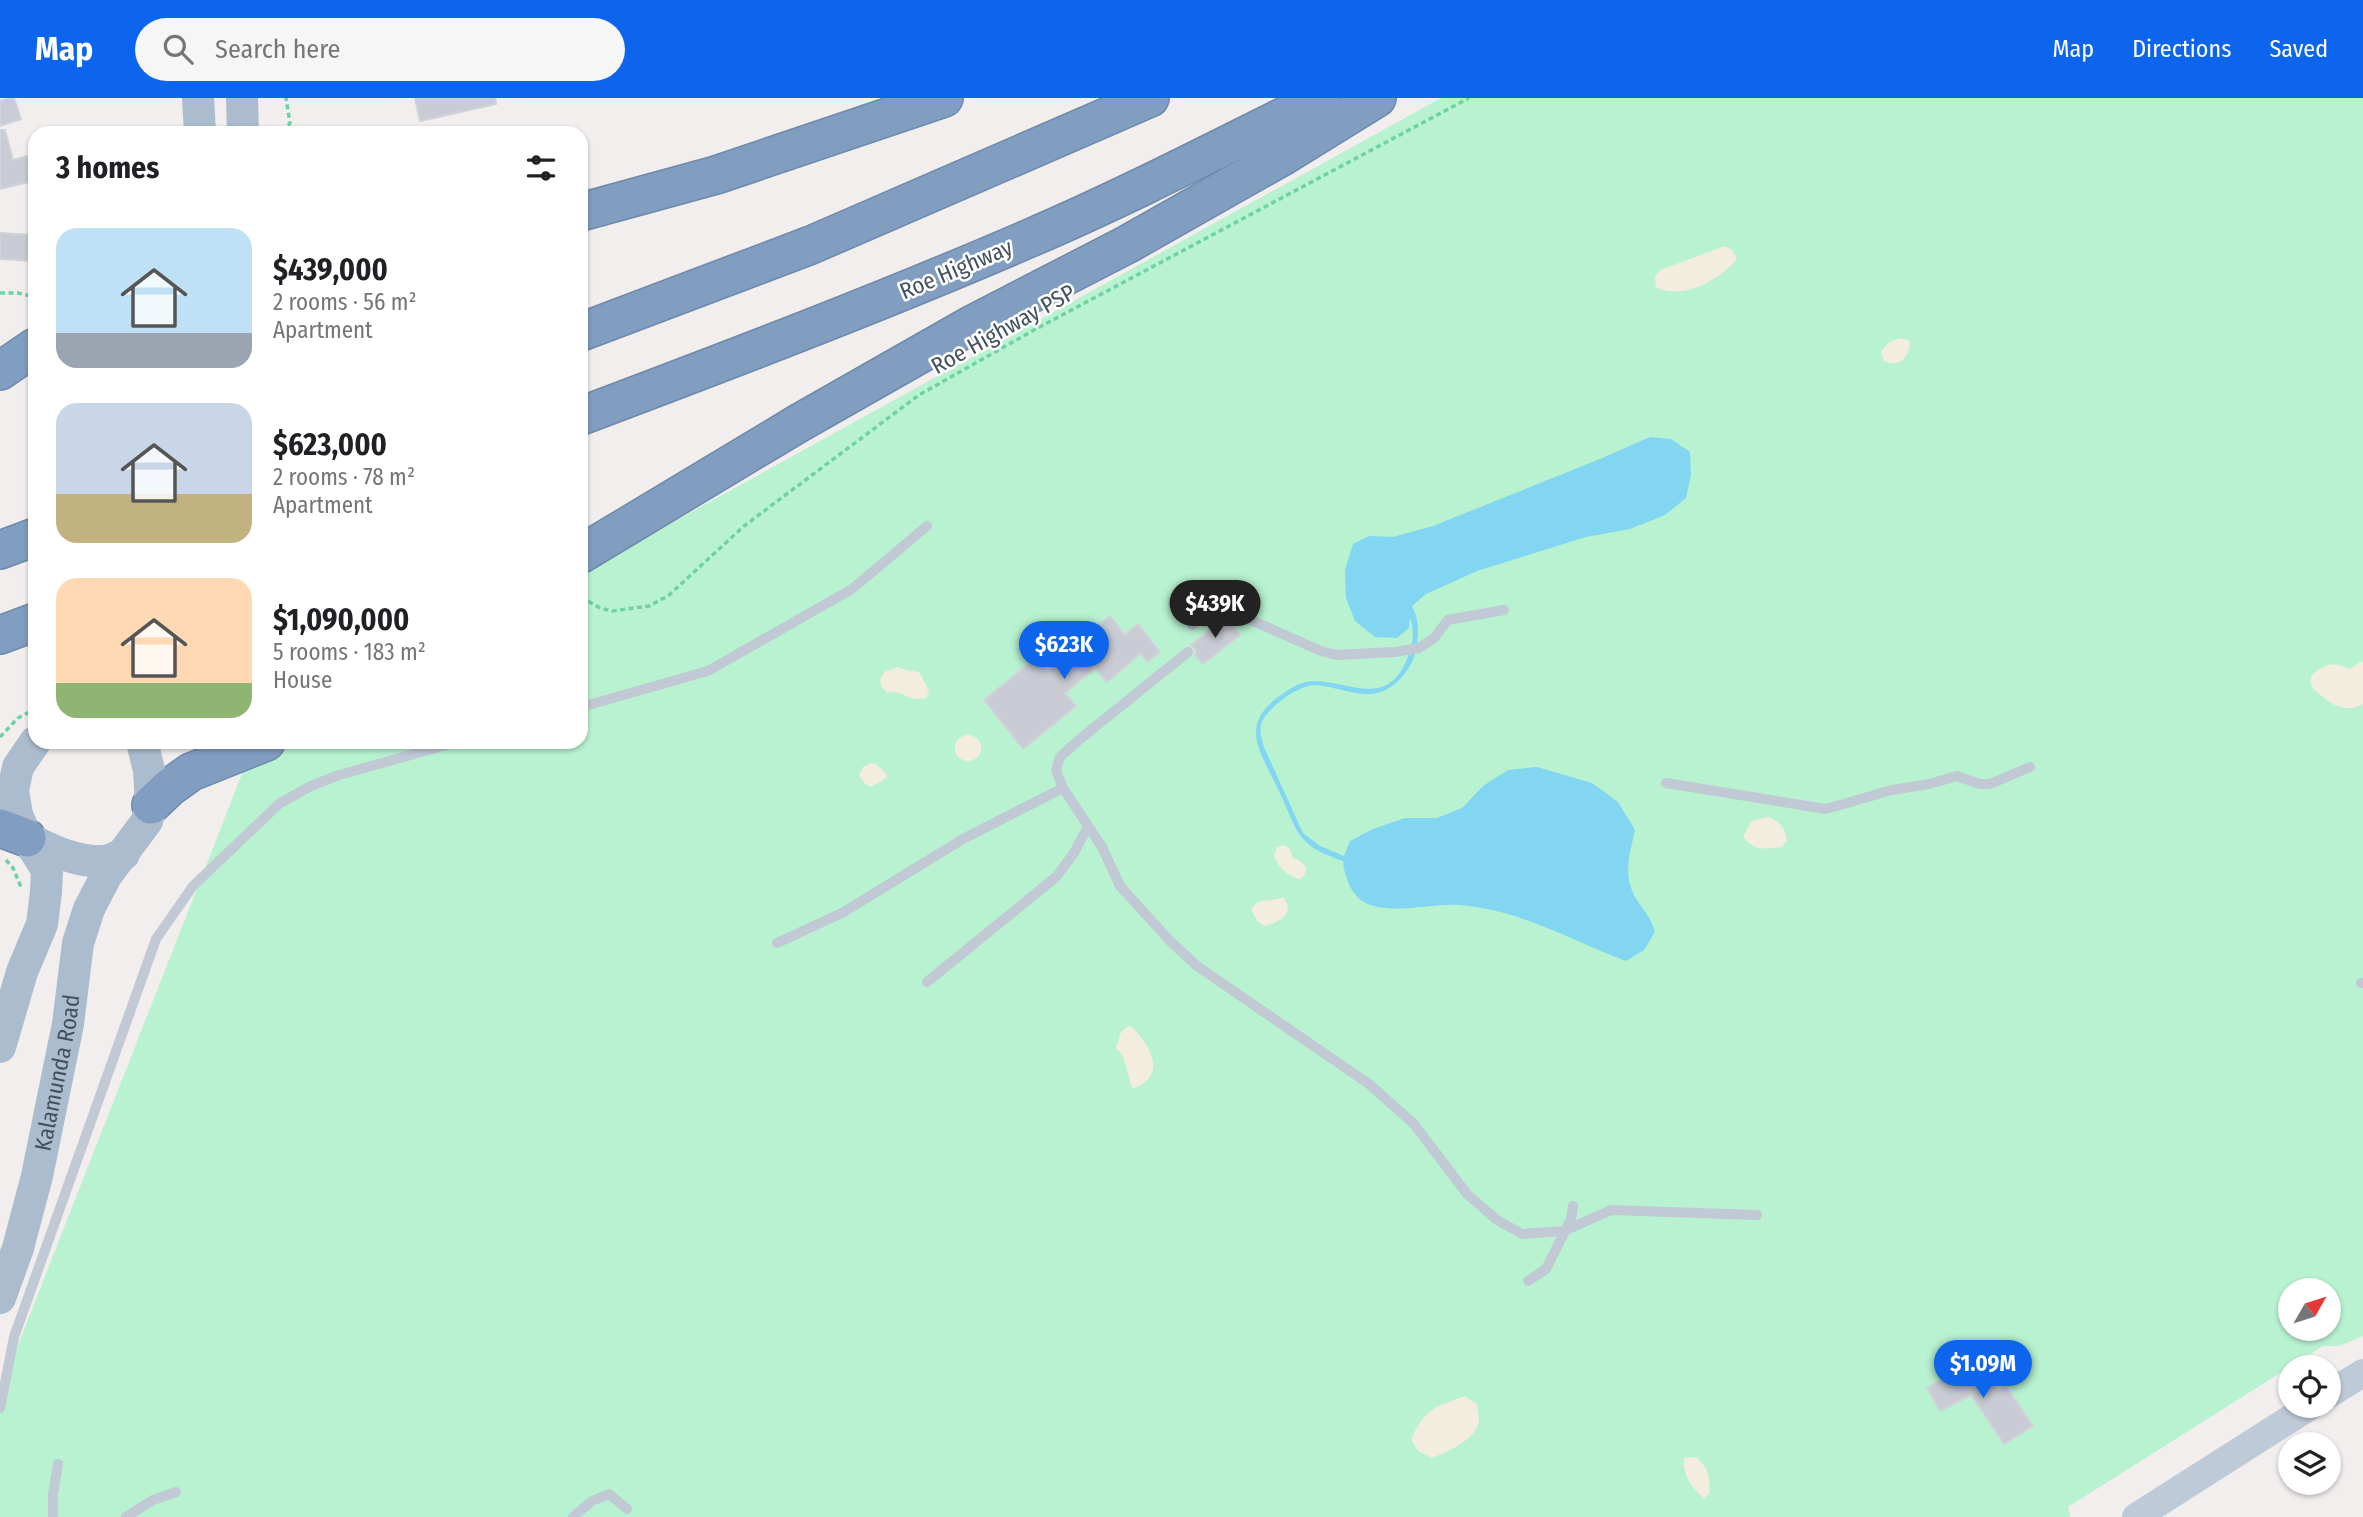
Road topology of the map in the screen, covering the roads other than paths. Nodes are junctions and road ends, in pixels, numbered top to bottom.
1 (198, 98) edge
2 (242, 98) edge
3 (944, 98) edge
4 (1150, 98) edge
5 (1321, 98) edge
6 (1377, 98) edge
7 (200, 126) edge
8 (243, 126) edge
9 (588, 210) edge
10 (588, 329) edge
11 (28, 352) edge
12 (0, 371) edge
13 (588, 413) edge
14 (927, 526) dead end
15 (28, 540) edge
16 (0, 550) edge
17 (588, 550) edge
18 (1504, 610) dead end
19 (28, 625) edge
20 (1192, 625) dead end
21 (0, 635) edge
22 (1188, 652) dead end
23 (588, 705) edge
24 (30, 749) edge
25 (144, 749) edge
26 (248, 749) edge
27 (432, 749) edge
28 (2030, 767) dead end
29 (1666, 783) dead end
30 (1063, 788) junction
31 (151, 806) junction
32 (1088, 826) junction
33 (10, 840) edge
34 (124, 854) junction
35 (777, 943) dead end
36 (926, 982) dead end
37 (0, 1047) edge
38 (1573, 1206) dead end
39 (1757, 1215) dead end
40 (1564, 1231) junction
41 (1528, 1281) dead end
42 (0, 1297) edge
43 (2363, 1373) edge
44 (2341, 1387) edge
45 (0, 1408) edge
46 (2292, 1418) edge
47 (58, 1464) dead end
48 (176, 1492) dead end
49 (627, 1509) dead end
50 (53, 1517) edge
51 (126, 1517) edge
52 (573, 1517) edge
53 (2136, 1517) edge

1 - 7 main road
2 - 8 main road
3 - 9 highway
4 - 10 highway
5 - 13 highway, Roe Highway
6 - 17 highway
11 - 12 highway
14 - 23 lane
15 - 16 highway
18 - 20 lane
19 - 21 highway
22 - 30 lane
24 - 33 main road
25 - 31 main road, Kalamunda Road
26 - 31 highway
27 - 45 lane
28 - 29 lane
30 - 32 lane
30 - 35 lane
31 - 34 main road, Kalamunda Road
32 - 36 lane
32 - 40 lane
33 - 34 main road
33 - 37 main road
34 - 42 main road, Kalamunda Road
38 - 40 lane
39 - 40 lane
40 - 41 lane
43 - 44 main road
46 - 53 main road
47 - 50 lane
48 - 51 lane
49 - 52 lane

